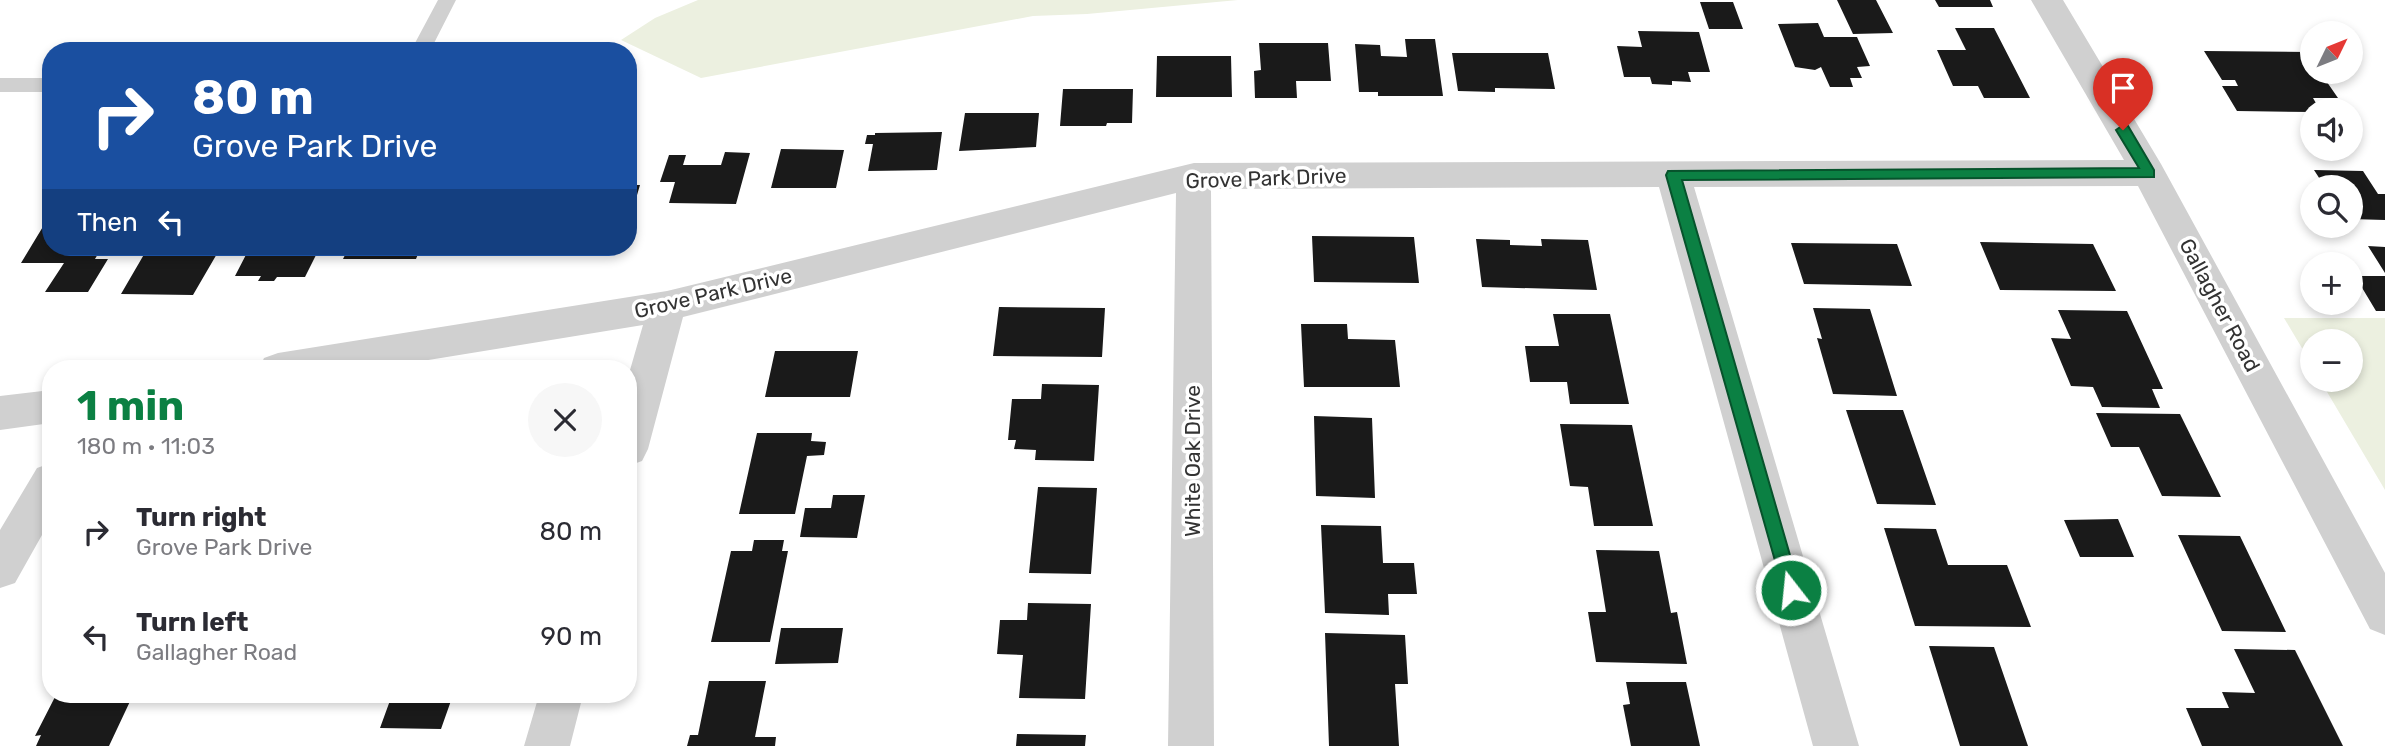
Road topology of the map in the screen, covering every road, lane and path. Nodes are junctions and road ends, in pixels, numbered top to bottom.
1 (447, 0) edge
2 (2047, 0) edge
3 (426, 42) edge
4 (0, 85) edge
5 (42, 85) edge
6 (2149, 173) junction
7 (1673, 175) junction
8 (1194, 176) junction
9 (667, 306) junction
10 (334, 360) edge
11 (42, 407) edge
12 (0, 413) edge
13 (637, 416) edge
14 (42, 497) edge
15 (0, 569) edge
16 (2385, 615) edge
17 (559, 703) edge
18 (547, 746) edge
19 (1191, 746) edge
20 (1836, 746) edge

1 - 3 lane
2 - 6 street, Gallagher Road
4 - 5 lane
6 - 7 street, Grove Park Drive
6 - 16 street, Gallagher Road
7 - 8 street, Grove Park Drive
7 - 20 street
8 - 9 street, Grove Park Drive
8 - 19 street, White Oak Drive
9 - 10 street, Grove Park Drive
9 - 13 street
11 - 12 street
14 - 15 street
17 - 18 street

